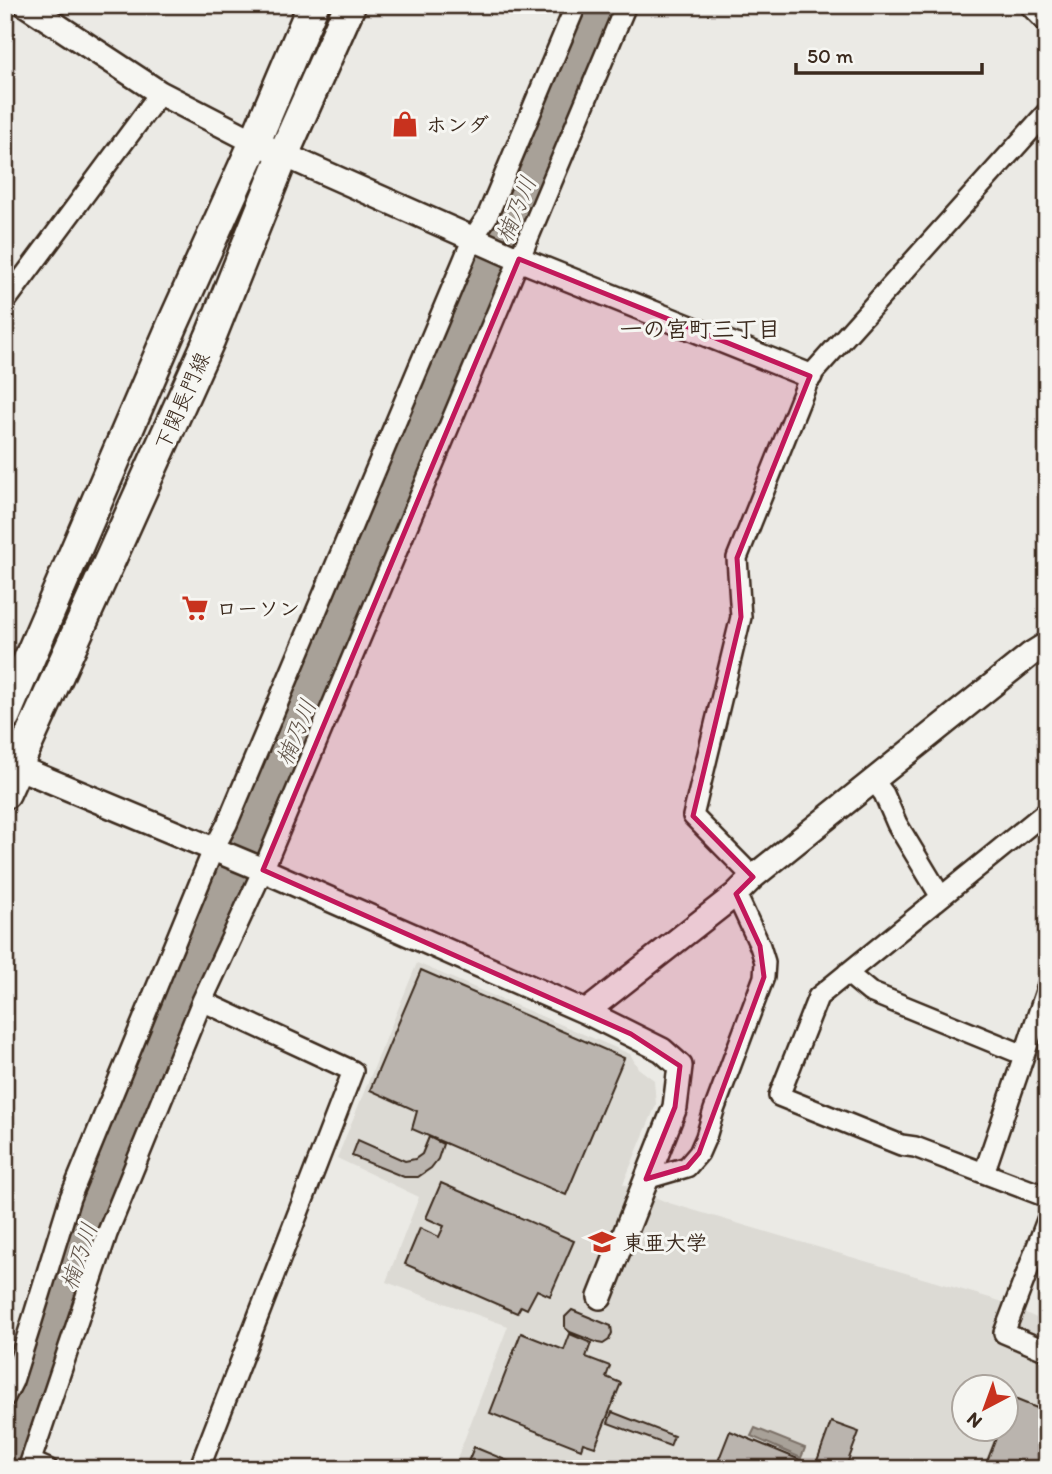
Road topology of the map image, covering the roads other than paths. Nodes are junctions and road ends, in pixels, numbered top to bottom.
1 (26, 5) edge
2 (313, 5) edge
3 (350, 5) edge
4 (576, 5) edge
5 (626, 5) edge
6 (1029, 5) edge
7 (1047, 23) edge
8 (160, 93) junction
9 (1047, 112) edge
10 (255, 142) junction
11 (284, 153) junction
12 (476, 240) junction
13 (514, 257) junction
14 (5, 302) edge
15 (810, 376) junction
16 (1047, 644) edge
17 (5, 715) edge
18 (9, 774) edge
19 (874, 781) junction
20 (1047, 811) edge
21 (218, 852) junction
22 (258, 868) junction
23 (753, 877) junction
24 (736, 894) junction
25 (942, 897) junction
26 (847, 973) junction
27 (1047, 988) edge
28 (202, 1001) junction
29 (586, 1012) junction
30 (1024, 1055) junction
31 (984, 1173) junction
32 (646, 1179) junction
33 (1047, 1197) edge
34 (1047, 1220) edge
35 (600, 1297) dead end
36 (1047, 1350) edge
37 (5, 1397) edge
38 (36, 1466) edge
39 (199, 1469) edge

1 - 8 street
2 - 10 main road, 下関長門線
3 - 11 main road, 下関長門線
4 - 12 street
5 - 13 street
6 - 7 street
8 - 10 street
8 - 14 street
9 - 15 street
10 - 11 street
10 - 17 main road, 下関長門線
11 - 12 street
11 - 18 main road, 下関長門線
12 - 13 street
12 - 21 street
13 - 15 street
13 - 22 street
15 - 23 street
16 - 19 street
18 - 21 street
19 - 23 street
19 - 25 street
20 - 25 street
21 - 22 street
21 - 37 street
22 - 28 street
22 - 29 street
23 - 24 street
24 - 29 street
24 - 32 street
25 - 26 street
26 - 30 street
26 - 31 street
27 - 30 street
28 - 38 street
28 - 39 street
29 - 32 street
30 - 31 street
31 - 33 street
32 - 35 street
34 - 36 street

